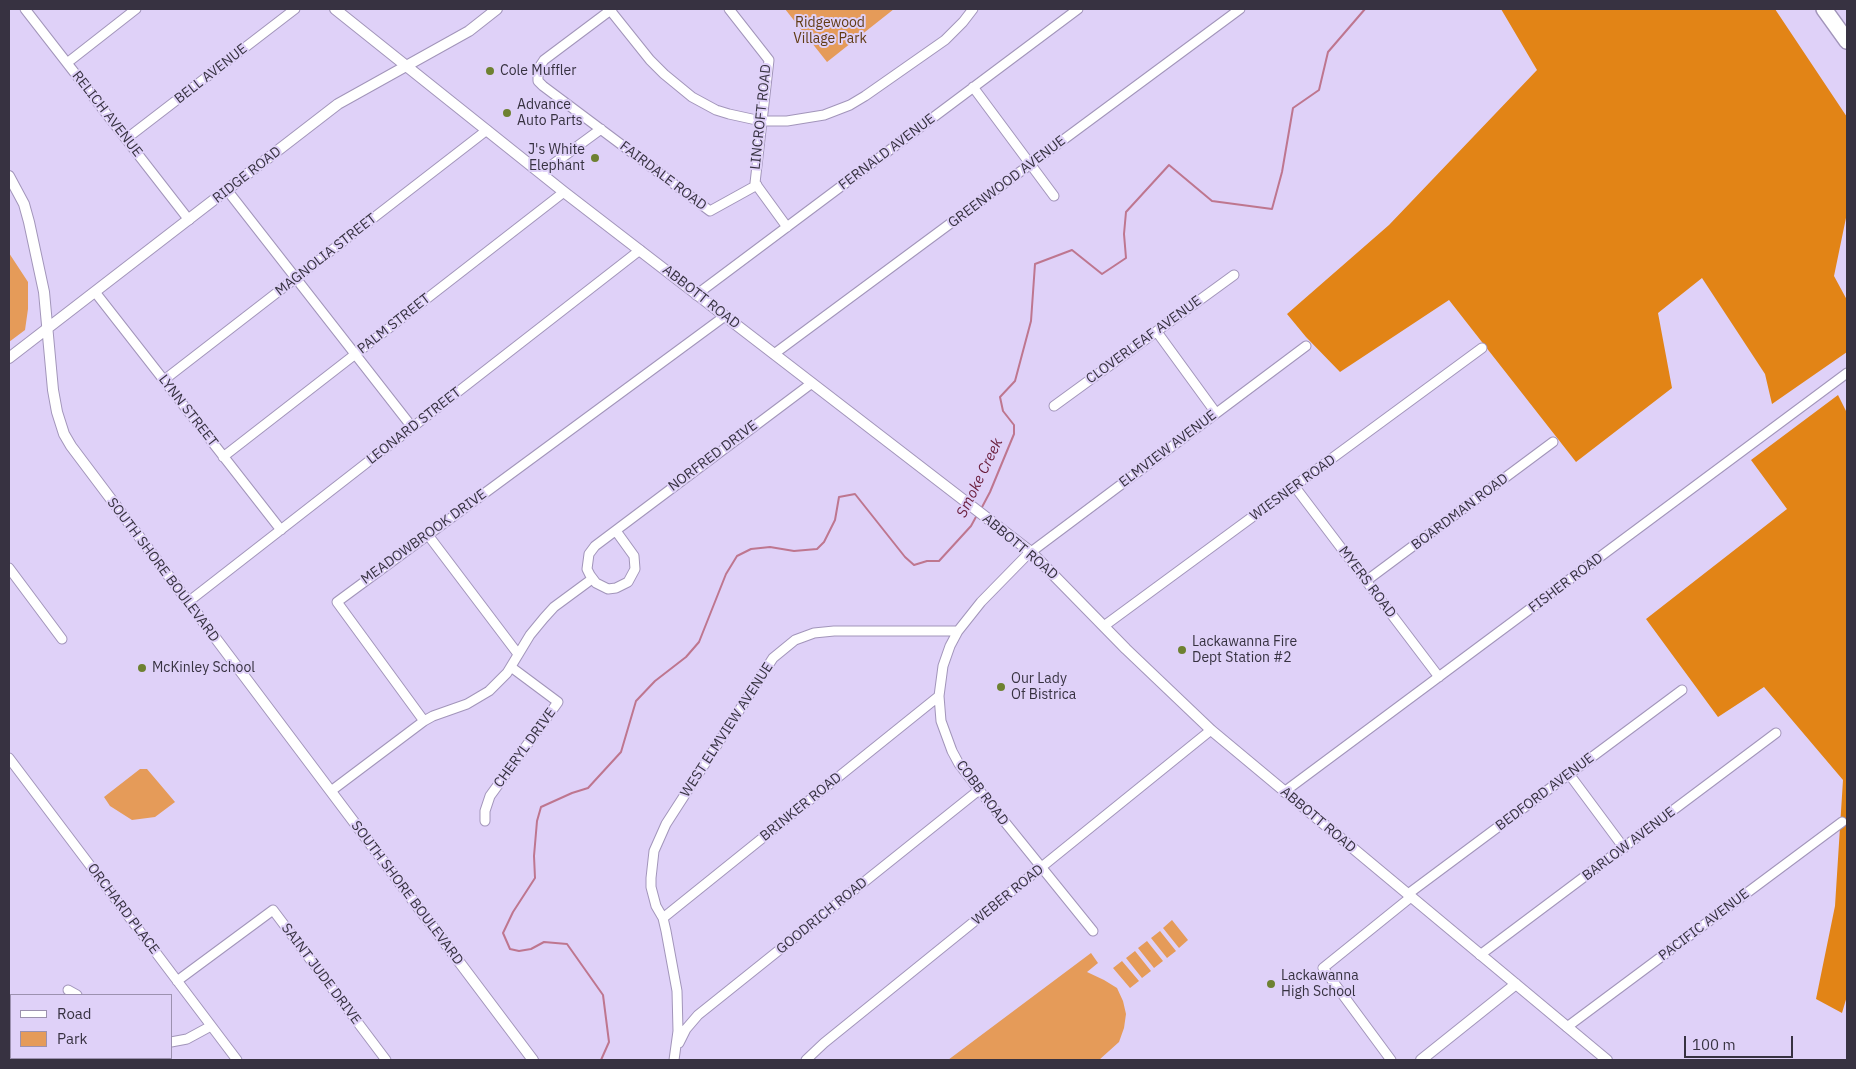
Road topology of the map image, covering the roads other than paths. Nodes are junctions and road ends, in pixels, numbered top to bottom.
1 (24, 9) edge
2 (136, 9) edge
3 (295, 9) edge
4 (335, 9) edge
5 (498, 9) edge
6 (611, 9) edge
7 (729, 9) edge
8 (973, 9) edge
9 (1078, 9) edge
10 (1240, 9) edge
11 (1824, 9) edge
12 (1847, 40) edge
13 (67, 63) junction
14 (406, 66) junction
15 (973, 87) junction
16 (761, 121) junction
17 (599, 128) junction
18 (487, 130) junction
19 (126, 139) junction
20 (1030, 164) junction
21 (541, 173) junction
22 (9, 176) edge
23 (757, 186) junction
24 (227, 190) junction
25 (564, 192) junction
26 (1054, 196) dead end
27 (189, 220) junction
28 (787, 227) junction
29 (640, 250) junction
30 (1234, 274) dead end
31 (296, 278) junction
32 (95, 292) junction
33 (696, 295) junction
34 (725, 316) junction
35 (47, 329) junction
36 (1156, 332) junction
37 (1306, 346) dead end
38 (1482, 348) dead end
39 (355, 354) junction
40 (774, 354) junction
41 (9, 358) edge
42 (1847, 374) edge
43 (164, 380) junction
44 (812, 383) junction
45 (1054, 406) dead end
46 (1216, 413) junction
47 (412, 427) junction
48 (1553, 442) dead end
49 (223, 456) junction
50 (1295, 487) junction
51 (281, 530) junction
52 (616, 531) junction
53 (428, 535) junction
54 (1031, 552) junction
55 (9, 568) edge
56 (592, 579) junction
57 (1366, 582) junction
58 (188, 602) junction
59 (1104, 626) junction
60 (958, 631) junction
61 (62, 639) dead end
62 (518, 654) junction
63 (511, 667) junction
64 (1439, 677) junction
65 (1682, 690) dead end
66 (939, 696) junction
67 (424, 721) junction
68 (1211, 730) junction
69 (1776, 733) dead end
70 (9, 758) edge
71 (1569, 774) junction
72 (979, 790) junction
73 (331, 791) junction
74 (1284, 792) junction
75 (485, 821) dead end
76 (1842, 822) dead end
77 (1624, 848) junction
78 (1041, 868) junction
79 (1409, 895) junction
80 (663, 918) junction
81 (1093, 931) dead end
82 (1480, 954) junction
83 (177, 981) junction
84 (1516, 984) junction
85 (68, 990) dead end
86 (75, 994) edge
87 (211, 1026) junction
88 (1567, 1027) junction
89 (172, 1042) edge
90 (676, 1050) junction
91 (237, 1060) edge
92 (386, 1060) edge
93 (533, 1060) edge
94 (674, 1060) edge
95 (806, 1060) edge
96 (1391, 1060) edge
97 (1421, 1060) edge
98 (1607, 1060) edge

1 - 13 street, RELICH AVENUE
2 - 13 street
3 - 19 street, BELL AVENUE
4 - 14 street, ABBOTT ROAD
5 - 14 street, RIDGE ROAD
6 - 16 street
6 - 17 street
7 - 16 street, LINCROFT ROAD
8 - 16 street
9 - 15 street, FERNALD AVENUE
10 - 20 street, GREENWOOD AVENUE
11 - 12 highway
13 - 19 street, RELICH AVENUE
14 - 18 street, ABBOTT ROAD
14 - 24 street, RIDGE ROAD
15 - 20 street
15 - 28 street, FERNALD AVENUE
16 - 23 street, LINCROFT ROAD
17 - 21 street
17 - 23 street, FAIRDALE ROAD
18 - 21 street, ABBOTT ROAD
18 - 31 street, MAGNOLIA STREET
19 - 27 street, RELICH AVENUE
20 - 26 street
20 - 40 street, GREENWOOD AVENUE
21 - 25 street, ABBOTT ROAD
22 - 35 street, SOUTH SHORE BOULEVARD
23 - 28 street, LINCROFT ROAD
24 - 27 street, RIDGE ROAD
24 - 31 street
25 - 29 street, ABBOTT ROAD
25 - 39 street, PALM STREET
27 - 32 street, RIDGE ROAD
28 - 33 street, FERNALD AVENUE
29 - 33 street, ABBOTT ROAD
29 - 47 street, LEONARD STREET
30 - 36 street, CLOVERLEAF AVENUE
31 - 39 street
31 - 43 street, MAGNOLIA STREET
32 - 35 street, RIDGE ROAD
32 - 43 street, LYNN STREET
33 - 34 street, ABBOTT ROAD
34 - 40 street, ABBOTT ROAD
34 - 53 street, MEADOWBROOK DRIVE
35 - 41 street, RIDGE ROAD
35 - 58 street, SOUTH SHORE BOULEVARD
36 - 45 street, CLOVERLEAF AVENUE
36 - 46 street
37 - 46 street, ELMVIEW AVENUE
38 - 50 street, WIESNER ROAD
39 - 47 street
39 - 49 street, PALM STREET
40 - 44 street, ABBOTT ROAD
42 - 64 street, FISHER ROAD
43 - 49 street, LYNN STREET
44 - 52 street, NORFRED DRIVE
44 - 54 street, ABBOTT ROAD
46 - 54 street, ELMVIEW AVENUE
47 - 51 street, LEONARD STREET
48 - 57 street, BOARDMAN ROAD
49 - 51 street, LYNN STREET
50 - 57 street, MYERS ROAD
50 - 59 street, WIESNER ROAD
51 - 58 street, LEONARD STREET
52 - 56 street, NORFRED DRIVE
52 - 56 street
53 - 62 street
53 - 67 street, MEADOWBROOK DRIVE
54 - 59 street, ABBOTT ROAD
54 - 60 street
55 - 61 street
56 - 62 street
57 - 64 street, MYERS ROAD
58 - 73 street, SOUTH SHORE BOULEVARD
59 - 68 street, ABBOTT ROAD
60 - 66 street, COBB ROAD
60 - 80 street, WEST ELMVIEW AVENUE
62 - 63 street
63 - 67 street
63 - 75 street, CHERYL DRIVE
64 - 74 street, FISHER ROAD
65 - 71 street, BEDFORD AVENUE
66 - 72 street, COBB ROAD
66 - 80 street, BRINKER ROAD
67 - 73 street
68 - 74 street, ABBOTT ROAD
68 - 78 street, WEBER ROAD
69 - 77 street, BARLOW AVENUE
70 - 83 street, ORCHARD PLACE
71 - 77 street
71 - 79 street, BEDFORD AVENUE
72 - 78 street, COBB ROAD
72 - 90 street, GOODRICH ROAD
73 - 93 street, SOUTH SHORE BOULEVARD
74 - 79 street, ABBOTT ROAD
76 - 88 street, PACIFIC AVENUE
77 - 82 street, BARLOW AVENUE
78 - 81 street, COBB ROAD
78 - 95 street, WEBER ROAD
79 - 82 street, ABBOTT ROAD
79 - 96 street, BEDFORD AVENUE
80 - 90 street, WEST ELMVIEW AVENUE
82 - 84 street, ABBOTT ROAD
83 - 87 street, ORCHARD PLACE
83 - 92 street, SAINT JUDE DRIVE
84 - 88 street, ABBOTT ROAD
84 - 97 street
85 - 86 street
87 - 89 street
87 - 91 street, ORCHARD PLACE
88 - 98 street, ABBOTT ROAD
90 - 94 street, WEST ELMVIEW AVENUE

